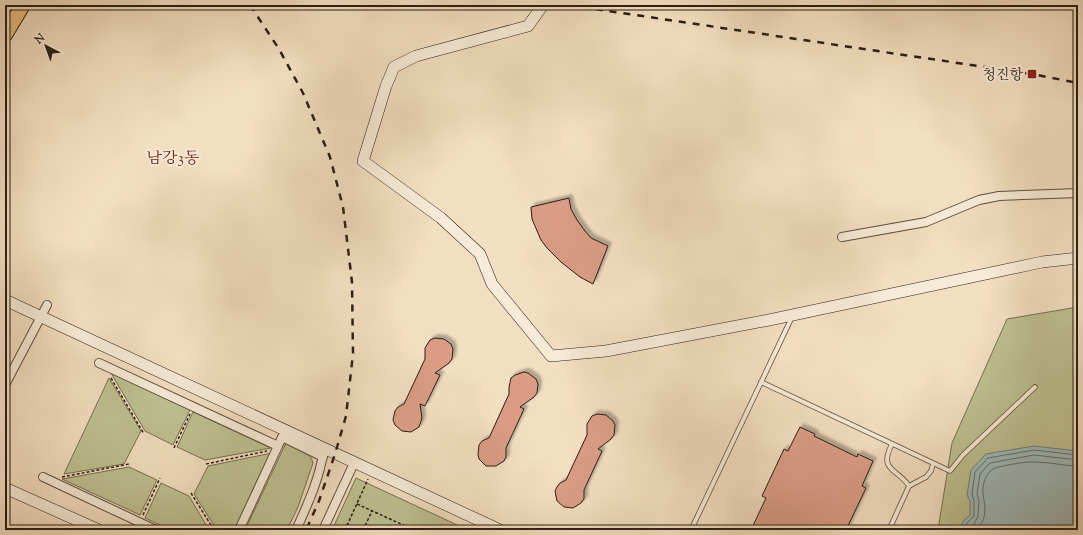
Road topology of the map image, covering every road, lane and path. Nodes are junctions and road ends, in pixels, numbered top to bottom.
1 (23, 5) edge
2 (543, 5) edge
3 (5, 35) edge
4 (1078, 193) edge
5 (842, 237) dead end
6 (1078, 258) edge
7 (5, 300) edge
8 (47, 305) dead end
9 (792, 315) junction
10 (41, 317) junction
11 (101, 364) joint
12 (761, 382) junction
13 (5, 386) edge
14 (1035, 386) dead end
15 (194, 407) junction
16 (144, 434) dead end
17 (892, 444) junction
18 (277, 447) junction
19 (174, 448) dead end
20 (323, 453) junction
21 (354, 463) junction
22 (129, 464) dead end
23 (206, 464) dead end
24 (934, 464) junction
25 (372, 471) junction
26 (160, 478) dead end
27 (45, 479) joint
28 (909, 486) junction
29 (5, 488) edge
30 (191, 493) dead end
31 (357, 504) junction
32 (372, 511) junction
33 (140, 523) junction
34 (99, 530) edge
35 (156, 530) edge
36 (214, 530) edge
37 (239, 530) edge
38 (296, 530) edge
39 (323, 530) edge
40 (345, 530) edge
41 (363, 530) edge
42 (414, 530) edge
43 (500, 530) edge
44 (691, 530) edge
45 (889, 530) edge

1 - 3 highway
2 - 9 street
4 - 5 street
6 - 9 street
7 - 10 street
8 - 10 street
9 - 12 lane
10 - 13 street
10 - 20 street
11 - 15 street
11 - 16 path
12 - 17 lane
12 - 44 lane
14 - 24 lane
15 - 18 street
15 - 19 path
17 - 24 lane
17 - 28 lane
18 - 20 street
18 - 23 path
18 - 37 street
20 - 21 street
20 - 38 street
21 - 25 street
21 - 39 street
22 - 27 path
24 - 28 lane
25 - 31 path
25 - 43 street
26 - 33 path
27 - 33 street
28 - 45 lane
29 - 34 street
30 - 36 path
31 - 32 path
31 - 40 path
32 - 41 path
32 - 42 path
33 - 35 street

